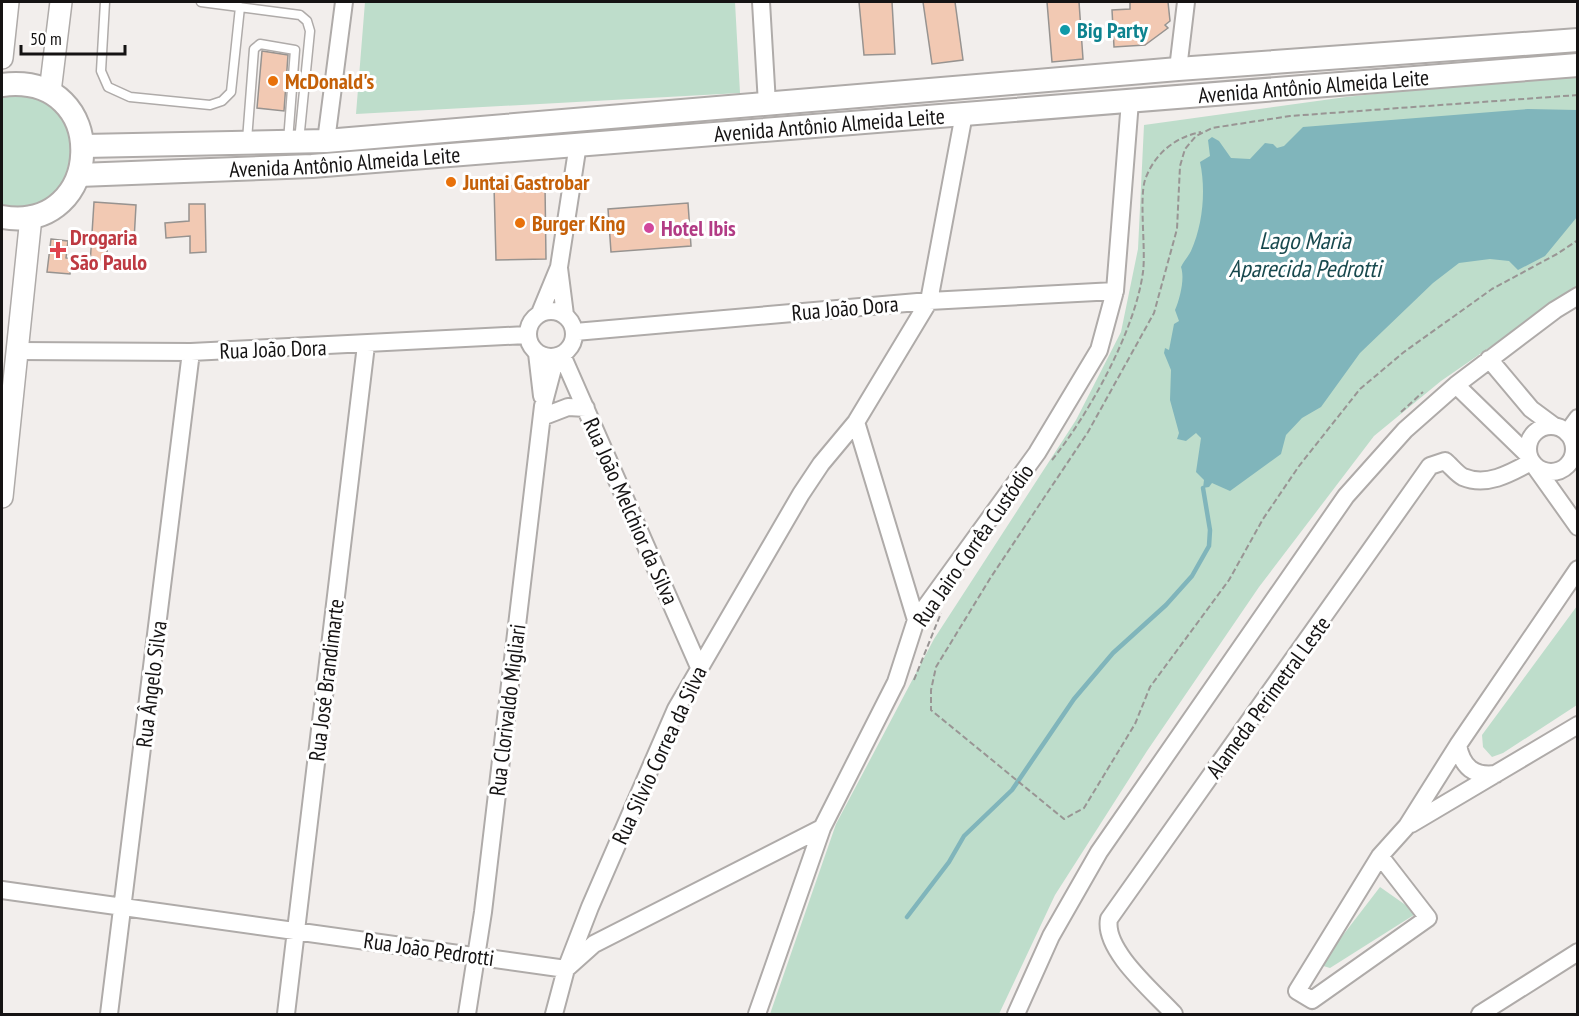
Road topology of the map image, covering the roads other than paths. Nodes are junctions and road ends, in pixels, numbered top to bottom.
1 (8, 2) edge
2 (62, 2) edge
3 (105, 2) edge
4 (201, 2) edge
5 (344, 2) edge
6 (761, 2) edge
7 (1186, 2) edge
8 (240, 7) junction
9 (1578, 40) edge
10 (2, 58) edge
11 (1578, 65) edge
12 (1178, 69) junction
13 (2, 85) edge
14 (50, 92) junction
15 (1130, 101) junction
16 (767, 104) junction
17 (964, 114) junction
18 (247, 141) junction
19 (294, 141) junction
20 (326, 141) junction
21 (578, 144) junction
22 (84, 146) junction
23 (79, 175) junction
24 (2, 216) edge
25 (31, 217) junction
26 (559, 267) junction
27 (1116, 291) junction
28 (1578, 296) edge
29 (929, 301) junction
30 (540, 313) junction
31 (565, 315) junction
32 (575, 332) junction
33 (527, 335) junction
34 (366, 345) junction
35 (18, 351) junction
36 (191, 352) junction
37 (537, 352) junction
38 (559, 356) junction
39 (1489, 359) junction
40 (1456, 385) junction
41 (586, 408) junction
42 (542, 412) junction
43 (1578, 418) edge
44 (855, 422) junction
45 (1568, 438) edge
46 (1532, 462) junction
47 (2, 497) edge
48 (1578, 527) edge
49 (1578, 569) edge
50 (1572, 586) edge
51 (916, 620) junction
52 (699, 667) junction
53 (1578, 725) edge
54 (1458, 745) junction
55 (1498, 773) junction
56 (1407, 826) junction
57 (822, 828) junction
58 (1380, 856) junction
59 (2, 890) edge
60 (123, 909) junction
61 (297, 932) junction
62 (1578, 952) edge
63 (476, 956) junction
64 (566, 969) junction
65 (109, 1014) edge
66 (286, 1014) edge
67 (467, 1014) edge
68 (554, 1014) edge
69 (757, 1014) edge
70 (1016, 1014) edge
71 (1174, 1014) edge
72 (1480, 1014) edge

1 - 10 street
2 - 14 street
3 - 8 lane
4 - 8 lane
5 - 20 street
6 - 16 street
7 - 12 street
8 - 19 lane
9 - 12 main road
11 - 15 main road, Avenida Antônio Almeida Leite
12 - 16 main road
13 - 14 main road
14 - 22 main road
15 - 17 main road, Avenida Antônio Almeida Leite
15 - 27 street, Rua Jairo Corrêa Custódio
16 - 20 main road
17 - 21 main road, Avenida Antônio Almeida Leite
17 - 29 street, Rua Silvio Correa da Silva
18 - 19 main road
18 - 19 lane
18 - 22 main road
19 - 20 main road
21 - 23 main road, Avenida Antônio Almeida Leite
21 - 26 street
22 - 23 main road
23 - 25 main road
24 - 25 main road
25 - 35 street
26 - 30 street
26 - 31 street
27 - 29 street, Rua João Dora
27 - 51 street, Rua Jairo Corrêa Custódio
28 - 39 street
29 - 32 street, Rua João Dora
29 - 44 street, Rua Silvio Correa da Silva
30 - 31 street
30 - 33 street
31 - 32 street
32 - 38 street
33 - 34 street, Rua João Dora
33 - 37 street
34 - 36 street, Rua João Dora
34 - 61 street, Rua José Brandimarte
35 - 36 street, Rua João Dora
35 - 47 street
36 - 60 street, Rua Ângelo Silva
37 - 38 street
37 - 42 street, Rua Clorivaldo Migliari
38 - 41 street, Rua João Melchior da Silva
38 - 42 street, Rua Clorivaldo Migliari
39 - 40 street
39 - 45 street
40 - 46 street
40 - 70 street
41 - 42 street
41 - 52 street, Rua João Melchior da Silva
42 - 63 street, Rua Clorivaldo Migliari
43 - 45 street
44 - 51 street
44 - 52 street, Rua Silvio Correa da Silva
45 - 46 street
45 - 46 street
46 - 48 street
46 - 71 street, Alameda Perimetral Leste
49 - 50 street
50 - 54 street
51 - 57 street, Rua Jairo Corrêa Custódio
52 - 64 street, Rua Silvio Correa da Silva
53 - 55 street
54 - 55 street
54 - 56 street
55 - 56 street
56 - 58 street
57 - 64 street
57 - 69 street, Rua Jairo Corrêa Custódio
58 - 58 street
59 - 60 street, Rua João Pedrotti
60 - 61 street, Rua João Pedrotti
60 - 65 street, Rua Ângelo Silva
61 - 63 street, Rua João Pedrotti
61 - 66 street, Rua José Brandimarte
62 - 72 street
63 - 64 street, Rua João Pedrotti
63 - 67 street, Rua Clorivaldo Migliari
64 - 68 street, Rua Silvio Correa da Silva

